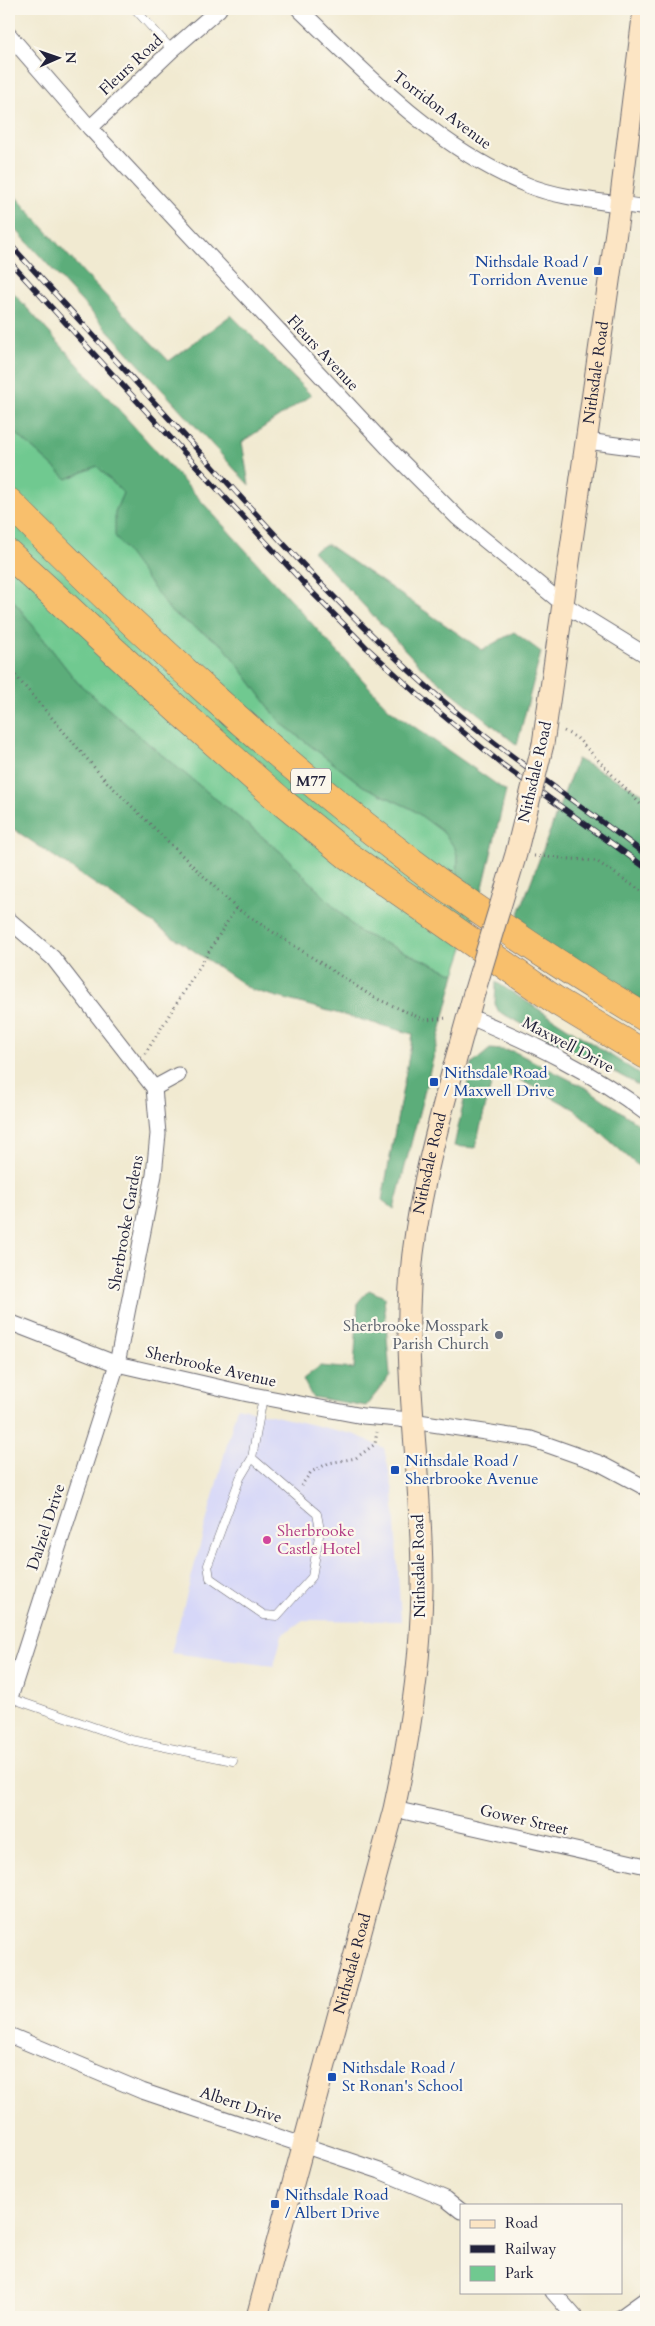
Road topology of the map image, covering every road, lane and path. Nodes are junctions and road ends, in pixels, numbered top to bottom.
1 (135, 9) edge
2 (219, 9) edge
3 (299, 9) edge
4 (644, 9) edge
5 (9, 35) edge
6 (172, 50) junction
7 (90, 128) junction
8 (620, 204) junction
9 (646, 208) edge
10 (587, 441) junction
11 (646, 450) edge
12 (9, 484) edge
13 (9, 502) edge
14 (9, 554) edge
15 (563, 604) junction
16 (646, 655) edge
17 (9, 668) edge
18 (559, 729) dead end
19 (260, 738) junction
20 (646, 810) edge
21 (531, 855) dead end
22 (646, 894) edge
23 (236, 908) junction
24 (9, 920) edge
25 (468, 1016) junction
26 (646, 1018) edge
27 (646, 1055) edge
28 (137, 1068) junction
29 (178, 1075) dead end
30 (154, 1088) junction
31 (646, 1113) edge
32 (9, 1322) edge
33 (117, 1364) junction
34 (263, 1397) junction
35 (380, 1418) junction
36 (412, 1421) junction
37 (252, 1458) junction
38 (646, 1488) edge
39 (294, 1495) junction
40 (9, 1699) edge
41 (233, 1761) dead end
42 (394, 1809) junction
43 (646, 1866) edge
44 (9, 2034) edge
45 (305, 2144) junction
46 (460, 2210) edge
47 (555, 2294) edge
48 (646, 2299) edge
49 (257, 2317) edge
50 (575, 2317) edge
51 (621, 2317) edge

1 - 6 lane
2 - 6 street, Fleurs Road
3 - 8 street, Torridon Avenue
4 - 8 street, Nithsdale Road
5 - 7 street, Fleurs Avenue
6 - 7 street, Fleurs Road
7 - 15 street, Fleurs Avenue
8 - 9 street, Torridon Avenue
8 - 10 street, Nithsdale Road
10 - 11 street
10 - 15 street, Nithsdale Road
12 - 19 highway, M77
13 - 19 highway, M77
14 - 27 highway, M77
15 - 16 street, Fleurs Avenue
15 - 25 street, Nithsdale Road, bridge
17 - 23 path
18 - 20 path
19 - 26 highway, M77
21 - 22 path
23 - 25 path
23 - 28 path
24 - 28 street
25 - 31 street, Maxwell Drive
25 - 36 street, Nithsdale Road
28 - 30 street
29 - 30 street
30 - 33 street, Sherbrooke Gardens
32 - 33 street, Sherbrooke Avenue
33 - 34 street, Sherbrooke Avenue
33 - 40 street, Dalziel Drive
34 - 35 street, Sherbrooke Avenue
34 - 37 lane
35 - 36 street, Sherbrooke Avenue
35 - 39 path
36 - 38 street, Sherbrooke Avenue
36 - 42 street, Nithsdale Road
37 - 39 lane
37 - 39 lane
40 - 41 lane
42 - 43 street, Gower Street
42 - 45 street, Nithsdale Road
44 - 45 street, Albert Drive
45 - 46 street, Albert Drive
45 - 49 street, Nithsdale Road
47 - 50 street
48 - 51 street

